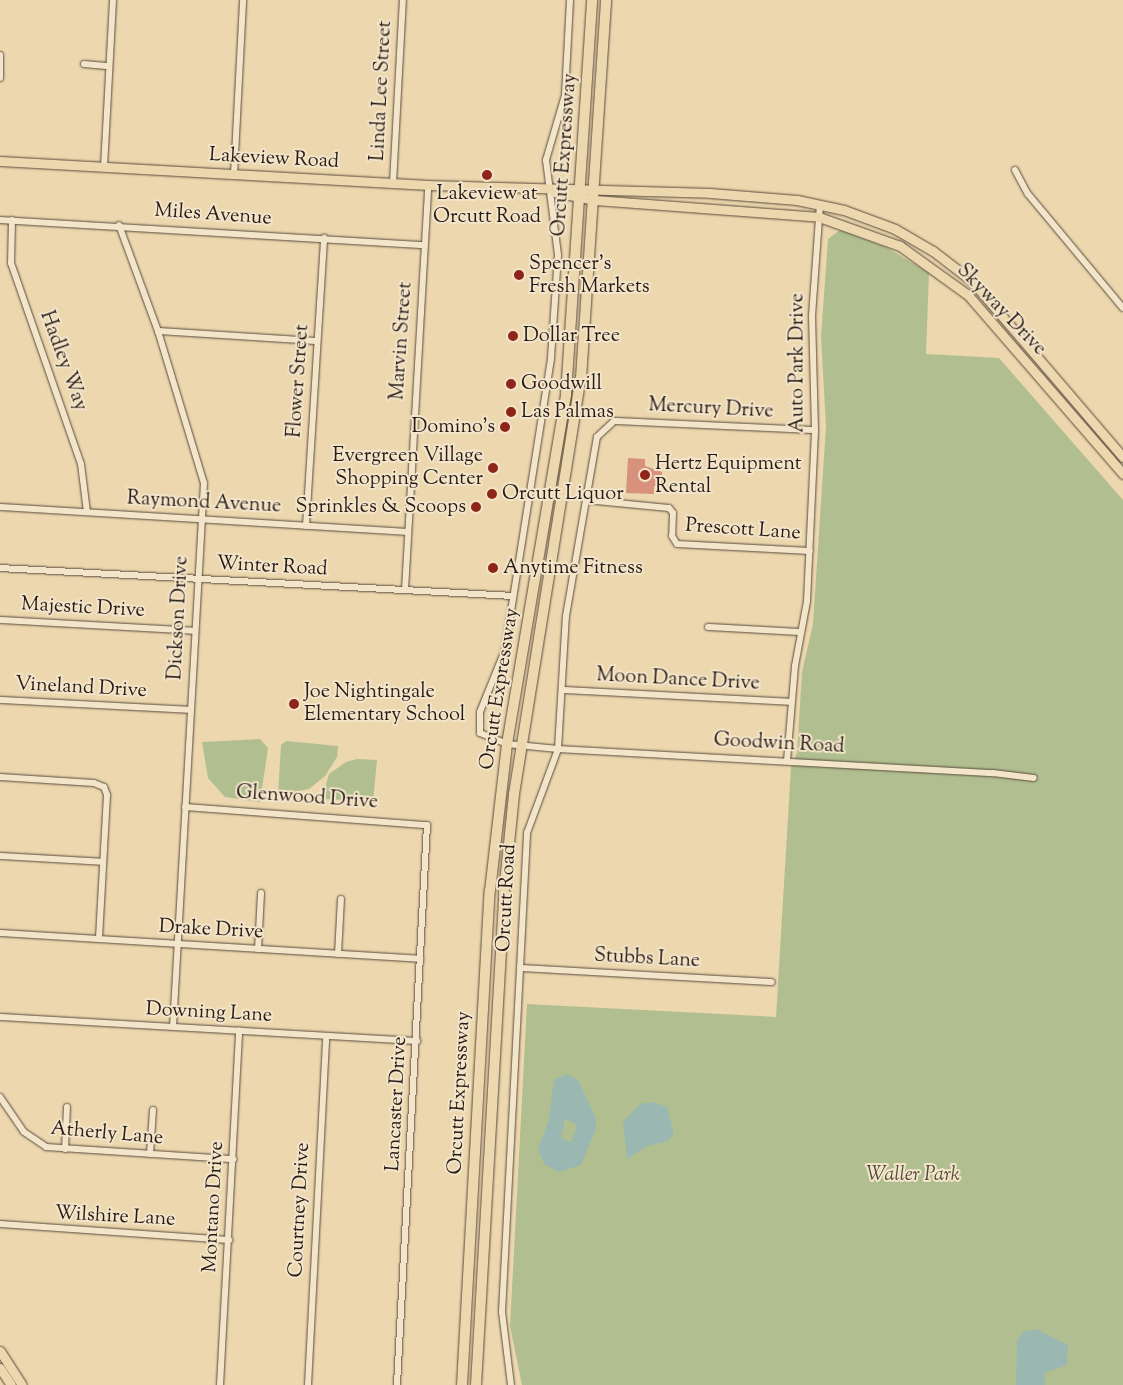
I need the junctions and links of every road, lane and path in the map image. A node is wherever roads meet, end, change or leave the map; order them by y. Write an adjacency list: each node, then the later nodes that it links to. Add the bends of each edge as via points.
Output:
1 (113, 0): 9 (street)
2 (243, 0): 14 (street)
3 (403, 0): 15 (street, Linda Lee Street)
4 (570, 0): 19 (street, via 565,95 546,160)
5 (592, 0): 17 (highway, Orcutt Expressway)
6 (606, 0): 18 (highway, Orcutt Expressway)
7 (0, 55): 10 (street)
8 (84, 64): 9 (street)
9 (109, 66): 12 (street)
10 (0, 78)
11 (0, 161): 12 (main road, Lakeview Road)
12 (104, 167): 14 (main road, Lakeview Road)
13 (1015, 170): 29 (street, via 1028,194)
14 (234, 174): 15 (main road, Lakeview Road)
15 (393, 183): 16 (main road, Lakeview Road)
16 (428, 185): 19 (main road, Lakeview Road); 28 (street, Marvin Street)
17 (582, 187): 18 (main road, Skyway Drive); 19 (main road, Lakeview Road); 20 (highway, Orcutt Expressway)
18 (596, 188): 21 (highway, Orcutt Expressway); 22 (main road, Skyway Drive, via 766,196)
19 (547, 190): 20 (main road, Lakeview Road); 46 (street, via 558,255 554,327)
20 (580, 199): 21 (main road, Skyway Drive); 55 (highway, Orcutt Expressway, via 562,423)
21 (595, 200): 23 (main road, Skyway Drive); 56 (highway, Orcutt Expressway, via 581,378)
22 (820, 204): 23 (street, Auto Park Drive); 34 (main road, Skyway Drive, via 895,229 933,251 972,281)
23 (819, 217): 33 (street, Auto Park Drive, via 812,316); 35 (main road, Skyway Drive, via 900,246 945,275 989,316)
24 (0, 220): 25 (street, Miles Avenue)
25 (12, 220): 26 (street, Miles Avenue); 38 (street, Hadley Way, via 11,263 81,464)
26 (119, 225): 27 (street, Miles Avenue); 30 (street, Dickson Drive)
27 (324, 238): 28 (street, Miles Avenue); 31 (street, Flower Street)
28 (424, 245): 41 (street, Marvin Street)
29 (1123, 308)
30 (158, 330): 31 (street); 39 (street, Dickson Drive, via 202,465)
31 (317, 341): 40 (street, Flower Street)
32 (606, 425): 33 (street, Mercury Drive, via 630,421); 36 (street, Orcutt Road, via 595,445)
33 (815, 430): 42 (street, Auto Park Drive)
34 (1123, 457)
35 (1123, 474)
36 (586, 500): 42 (street, Prescott Lane, via 669,508 673,513 672,536 678,544); 51 (street, Orcutt Road, via 566,616)
37 (0, 507): 38 (street, Raymond Avenue)
38 (87, 512): 39 (street, Raymond Avenue)
39 (201, 519): 40 (street, Raymond Avenue); 44 (street, Dickson Drive)
40 (306, 526): 41 (street, Raymond Avenue)
41 (405, 532): 45 (street, Marvin Street)
42 (810, 551): 50 (street, Auto Park Drive)
43 (0, 568): 44 (street, Winter Road)
44 (198, 579): 45 (street, Winter Road); 49 (street, Dickson Drive)
45 (404, 590): 46 (street, Winter Road)
46 (512, 596): 55 (street, via 505,650 479,722 480,733)
47 (0, 620): 49 (street, Majestic Drive)
48 (708, 627): 50 (street)
49 (195, 631): 54 (street, Dickson Drive)
50 (801, 632): 53 (street, Auto Park Drive)
51 (563, 690): 53 (street, Moon Dance Drive); 57 (street, Orcutt Road)
52 (0, 700): 54 (street, Vineland Drive)
53 (791, 702): 58 (street, Auto Park Drive)
54 (190, 710): 61 (street, Dickson Drive)
55 (507, 744): 56 (street); 95 (highway, Orcutt Expressway, via 485,958)
56 (522, 746): 57 (street, Goodwin Road); 96 (highway, Orcutt Expressway, via 504,893)
57 (558, 749): 58 (street, Goodwin Road); 73 (street, Orcutt Road, via 527,833)
58 (787, 761): 60 (street, Goodwin Road)
59 (0, 778): 64 (street, via 94,783 104,788 107,795)
60 (1034, 778)
61 (185, 807): 62 (street, Glenwood Drive); 69 (street, Dickson Drive)
62 (427, 824): 72 (street, Lancaster Drive)
63 (0, 856): 64 (street)
64 (102, 862): 68 (street)
65 (261, 893): 70 (street)
66 (341, 898): 71 (street)
67 (0, 933): 68 (street, Drake Drive)
68 (99, 939): 69 (street, Drake Drive)
69 (177, 944): 70 (street, Drake Drive); 76 (street, Dickson Drive)
70 (258, 949): 71 (street, Drake Drive)
71 (338, 954): 72 (street, Drake Drive)
72 (420, 959): 79 (street, Lancaster Drive)
73 (520, 968): 74 (street, Stubbs Lane); 97 (street, Orcutt Road, via 502,1312)
74 (772, 982)
75 (0, 1017): 76 (street, Downing Lane)
76 (173, 1027): 77 (street, Downing Lane)
77 (239, 1031): 78 (street, Downing Lane); 85 (street, Montano Drive)
78 (326, 1036): 79 (street, Downing Lane); 93 (street, Courtney Drive)
79 (417, 1041): 94 (street, Lancaster Drive)
80 (0, 1097): 83 (street, Atherly Lane, via 32,1139 46,1147)
81 (67, 1107): 83 (street)
82 (153, 1110): 84 (street)
83 (65, 1149): 84 (street, Atherly Lane)
84 (150, 1154): 85 (street, Atherly Lane)
85 (234, 1160): 87 (street, Montano Drive)
86 (0, 1224): 87 (street, Wilshire Lane)
87 (229, 1240): 92 (street, Montano Drive)
88 (0, 1351): 91 (main road)
89 (0, 1368): 90 (main road)
90 (11, 1385)
91 (22, 1385)
92 (220, 1385)
93 (308, 1385)
94 (397, 1385)
95 (462, 1385)
96 (476, 1385)
97 (511, 1385)

